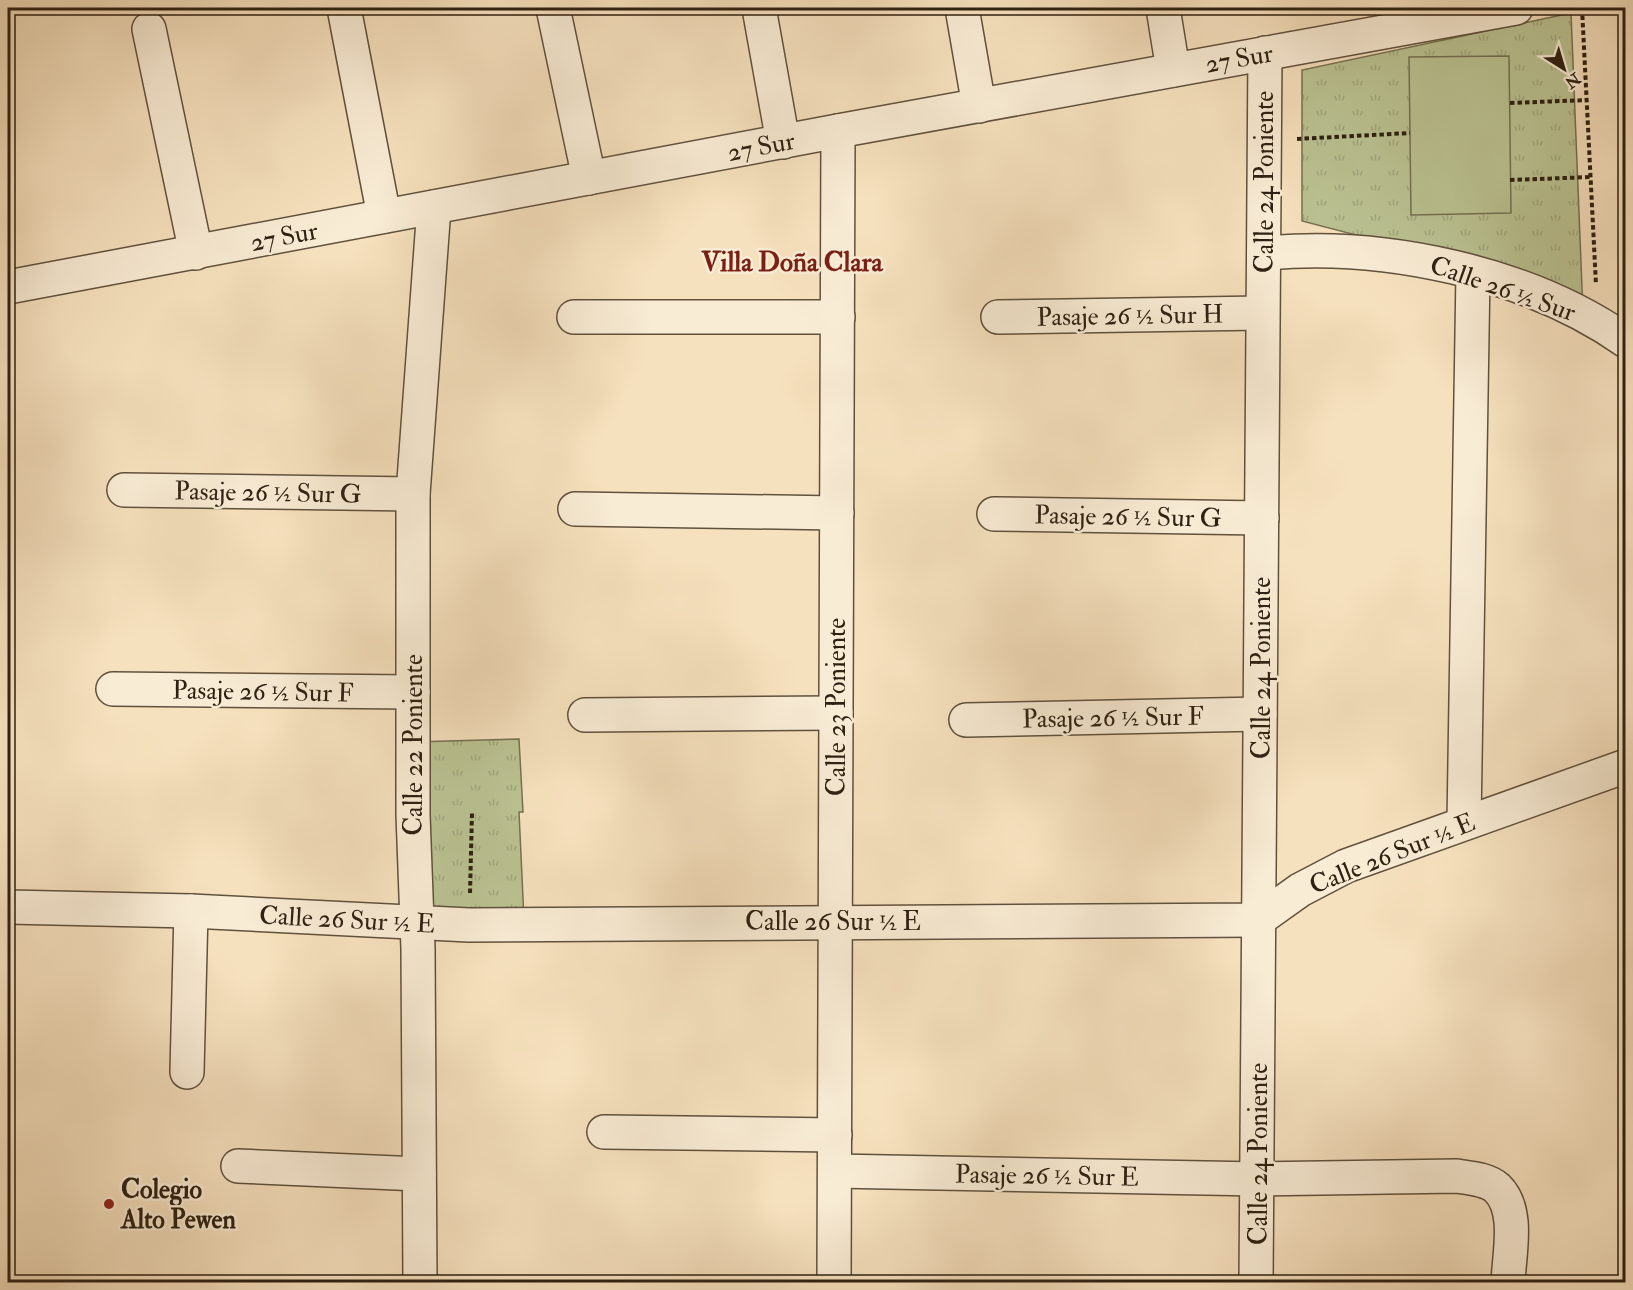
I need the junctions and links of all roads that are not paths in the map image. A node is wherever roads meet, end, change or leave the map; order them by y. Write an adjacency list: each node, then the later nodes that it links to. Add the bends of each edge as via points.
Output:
1 (344, 8): 16 (street)
2 (553, 8): 14 (street)
3 (759, 8): 13 (street)
4 (962, 8): 11 (street)
5 (1163, 8): 10 (street)
6 (1516, 8): 7 (street, 27 Sur)
7 (1365, 21): 9 (street, 27 Sur)
8 (149, 29): 17 (street)
9 (1265, 53): 10 (street, 27 Sur); 18 (street, Calle 24 Poniente)
10 (1173, 70): 11 (street, 27 Sur)
11 (979, 106): 12 (street, 27 Sur)
12 (838, 131): 13 (street, 27 Sur); 23 (street, Calle 23 Poniente)
13 (783, 142): 14 (street, 27 Sur)
14 (589, 178): 15 (street, 27 Sur)
15 (434, 207): 16 (street, 27 Sur); 27 (street, Calle 22 Poniente)
16 (384, 216): 17 (street, 27 Sur)
17 (196, 253): 20 (street, 27 Sur)
18 (1266, 253): 19 (street, Calle 26 ½ Sur, via 1310,249 1376,253 1428,260); 21 (street, Calle 24 Poniente)
19 (1473, 273): 25 (street, Calle 26 ½ Sur, via 1597,321); 39 (street)
20 (8, 287)
21 (1262, 313): 24 (street, Pasaje 26 ½ Sur H); 31 (street, Calle 24 Poniente)
22 (574, 317): 23 (street)
23 (838, 317): 29 (street, Calle 23 Poniente)
24 (998, 317)
25 (1626, 341)
26 (124, 490): 27 (street, Pasaje 26 ½ Sur G)
27 (413, 494): 33 (street, Calle 22 Poniente)
28 (575, 509): 29 (street)
29 (837, 513): 34 (street, Calle 23 Poniente)
30 (994, 514): 31 (street, Pasaje 26 ½ Sur G)
31 (1262, 518): 35 (street, Calle 24 Poniente)
32 (113, 689): 33 (street, Pasaje 26 ½ Sur F)
33 (413, 692): 44 (street, Calle 22 Poniente)
34 (836, 712): 36 (street); 43 (street, Calle 23 Poniente)
35 (1260, 714): 37 (street, Pasaje 26 ½ Sur F); 42 (street, Calle 24 Poniente)
36 (585, 715)
37 (966, 720)
38 (1626, 766): 39 (street, Calle 26 Sur ½ E)
39 (1464, 822): 42 (street, Calle 26 Sur ½ E, via 1346,866 1300,890)
40 (8, 907): 41 (street, Calle 26 Sur ½ E)
41 (191, 911): 44 (street, Calle 26 Sur ½ E); 45 (street)
42 (1258, 920): 43 (street, Calle 26 Sur ½ E); 51 (street, Calle 24 Poniente)
43 (836, 921): 44 (street, Calle 26 Sur ½ E); 47 (street, Calle 23 Poniente)
44 (417, 924): 50 (street, Calle 22 Poniente)
45 (187, 1072)
46 (604, 1132): 47 (street)
47 (835, 1136): 49 (street, Calle 23 Poniente)
48 (238, 1166): 50 (street)
49 (835, 1171): 51 (street, Pasaje 26 ½ Sur E); 53 (street, Calle 23 Poniente)
50 (419, 1174): 52 (street, Calle 22 Poniente)
51 (1258, 1179): 54 (street, Calle 24 Poniente); 55 (street, Pasaje 26 ½ Sur E, via 1457,1176 1488,1183 1506,1200 1511,1218)
52 (420, 1282)
53 (834, 1282)
54 (1256, 1282)
55 (1508, 1282)

